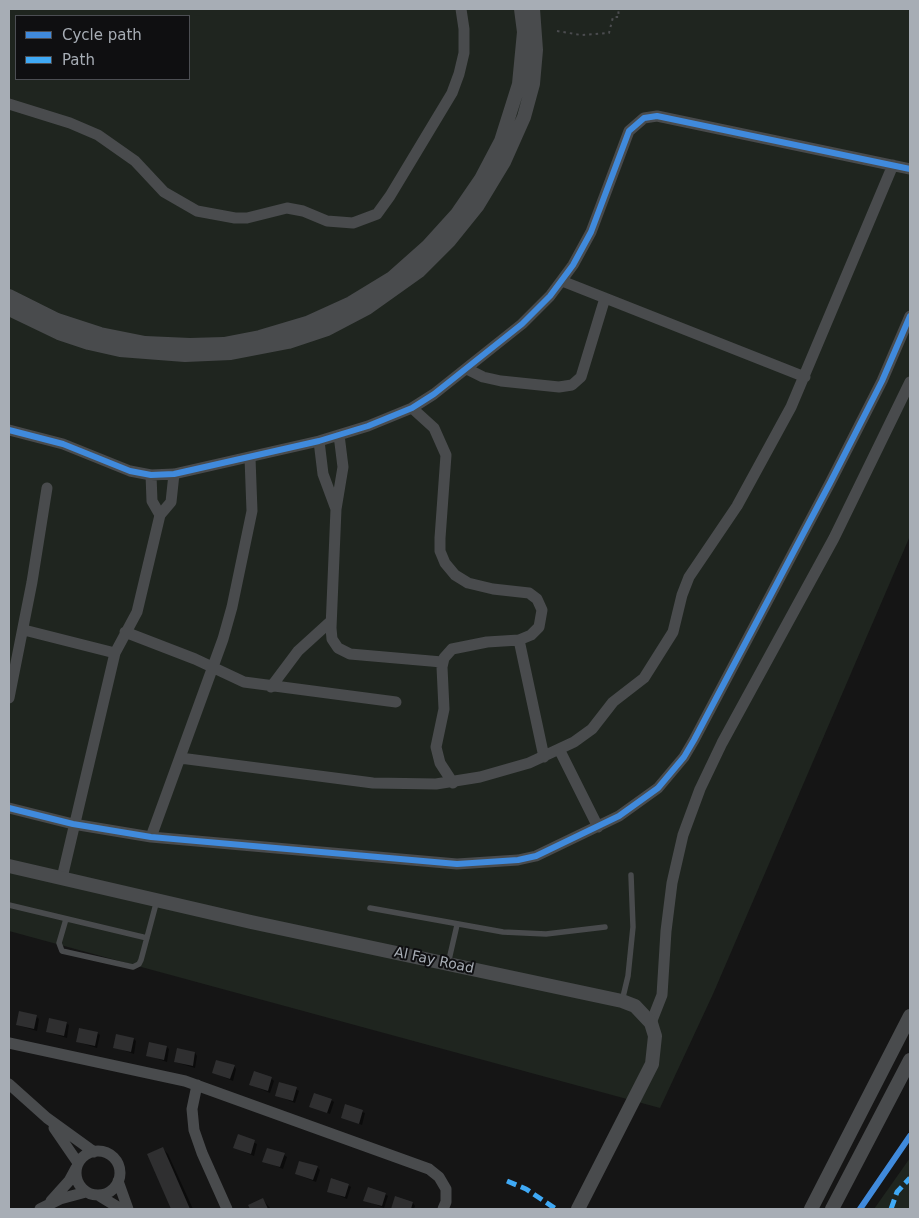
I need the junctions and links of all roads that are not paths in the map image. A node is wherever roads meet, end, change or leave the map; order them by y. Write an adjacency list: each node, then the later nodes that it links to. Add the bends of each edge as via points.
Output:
1 (461, 9): 4 (street, via 464,53 452,93 377,214 353,223 327,222 287,208 247,218 197,211 164,192 135,161 98,135)
2 (521, 9): 8 (street, via 524,32 519,84 509,122 488,167 470,197 428,246 392,278 352,303 307,323 260,337 224,344 190,345 146,343 100,334 57,320)
3 (533, 9): 10 (street, via 536,50 533,84 524,117 504,162 478,205 449,241 408,280 367,308 327,329 288,342 231,353 185,355 128,351 89,343 59,333)
4 (9, 104)
5 (893, 165): 6 (street); 7 (street, via 656,116 644,118 629,131 591,232); 13 (street)
6 (910, 169)
7 (562, 281): 9 (street); 12 (street, via 522,324)
8 (9, 296)
9 (605, 298): 12 (street, via 581,376 572,385 559,387 501,381 483,377); 13 (street)
10 (9, 309)
11 (910, 316): 43 (street, via 882,381 830,483 687,752 672,773 642,801)
12 (466, 368): 15 (street)
13 (805, 377): 37 (street, via 756,474 689,577 673,632 650,671 613,702 592,729)
14 (910, 382): 58 (street, via 834,538 700,789 672,883 662,995)
15 (412, 408): 17 (street); 28 (street, via 434,428 446,455 440,544 445,563 468,583 525,592 537,599 542,616 539,627)
16 (9, 430): 21 (street, via 63,444 130,471)
17 (339, 435): 18 (street); 23 (street, via 342,481)
18 (319, 441): 19 (street); 23 (street, via 323,474)
19 (250, 458): 20 (street); 33 (street, via 253,496 247,540 232,606)
20 (174, 474): 21 (street); 24 (street, via 171,502)
21 (150, 475): 24 (street, via 152,501)
22 (47, 488): 26 (street)
23 (336, 508): 25 (street)
24 (160, 515): 27 (street, via 137,612)
25 (331, 622): 32 (street, via 332,639 346,653); 34 (street, via 298,651)
26 (24, 630): 30 (street); 31 (street)
27 (125, 632): 31 (street); 33 (street)
28 (520, 640): 32 (street, via 452,649); 38 (street)
29 (9, 641): 30 (street)
30 (21, 643): 35 (street)
31 (115, 653): 42 (street)
32 (442, 662): 40 (street, via 445,697 436,747 440,763)
33 (213, 667): 34 (street, via 244,682); 39 (street)
34 (271, 687): 36 (street)
35 (9, 698)
36 (396, 702)
37 (559, 749): 38 (street); 43 (street)
38 (544, 757): 40 (street)
39 (180, 758): 40 (street, via 373,783); 44 (street)
40 (453, 783)
41 (9, 808): 42 (street)
42 (73, 824): 44 (street); 47 (street)
43 (598, 827): 44 (street, via 536,856 488,864 426,862)
44 (151, 837)
45 (9, 866): 47 (street, Al Fay Road)
46 (631, 875): 56 (lane, via 632,943)
47 (62, 878): 48 (street, Al Fay Road)
48 (157, 900): 54 (lane); 55 (street, Al Fay Road)
49 (9, 905): 51 (lane)
50 (370, 908): 52 (lane)
51 (66, 919): 54 (lane); 54 (lane, via 59,943 64,952 133,967 140,962)
52 (457, 925): 53 (lane, via 526,934); 55 (lane)
53 (605, 927)
54 (147, 938)
55 (448, 964): 56 (street, Al Fay Road)
56 (622, 1001): 58 (street, Al Fay Road, via 635,1006)
57 (910, 1016): 74 (street)
58 (651, 1022): 73 (street, via 655,1036 652,1064)
59 (9, 1042): 62 (street)
60 (910, 1060): 75 (street)
61 (9, 1084): 63 (street)
62 (197, 1085): 71 (street, via 192,1109 194,1130); 72 (street, via 434,1172 446,1188)
63 (47, 1118): 64 (street); 65 (street)
64 (94, 1152): 65 (street, via 82,1158); 66 (street, via 112,1157 119,1168)
65 (77, 1165): 67 (street, via 76,1178); 68 (street, via 69,1181)
66 (118, 1181): 67 (street, via 110,1191); 70 (street)
67 (92, 1194): 68 (street); 69 (street)
68 (44, 1207)
69 (121, 1209)
70 (128, 1209)
71 (227, 1209)
72 (443, 1209)
73 (578, 1209)
74 (811, 1209)
75 (832, 1209)

